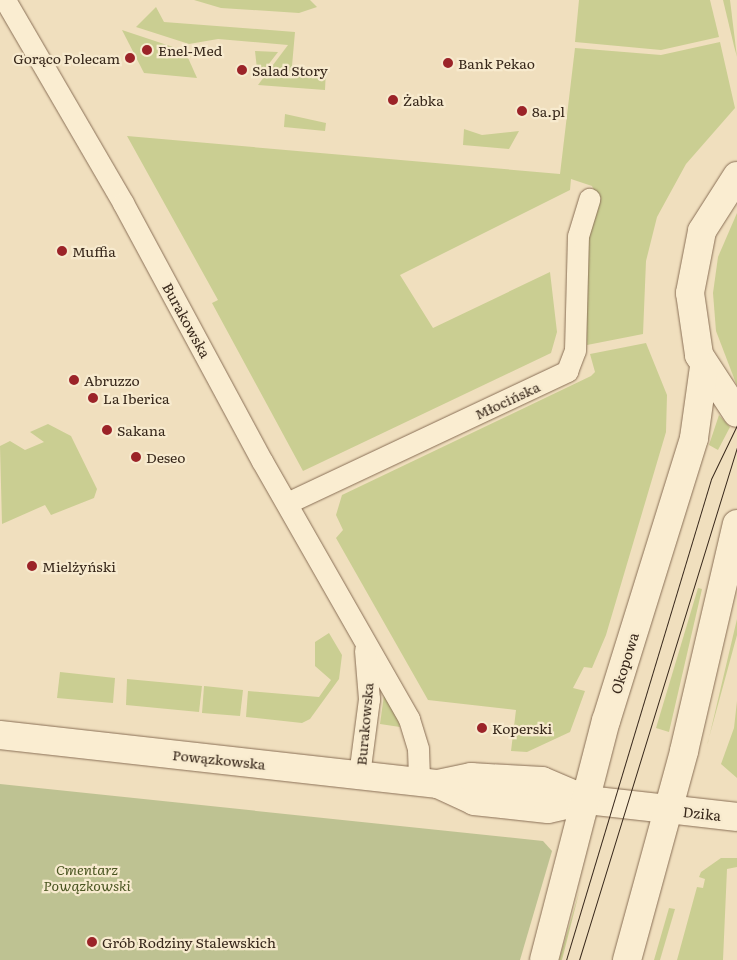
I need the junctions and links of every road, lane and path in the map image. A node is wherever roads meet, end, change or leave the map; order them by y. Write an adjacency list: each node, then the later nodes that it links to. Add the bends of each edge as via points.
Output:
1 (5, 0): 6 (street, Burakowska, via 123,203)
2 (737, 176): 4 (main road, via 708,219 692,268 691,318)
3 (589, 199): 6 (street, Młocińska, via 577,242 576,350 567,371)
4 (704, 367): 5 (main road); 12 (main road, Okopowa, via 694,438 606,721)
5 (737, 413)
6 (288, 503): 8 (street, Burakowska)
7 (737, 524): 13 (main road)
8 (364, 642): 10 (street, Burakowska, via 369,699); 11 (street, Burakowska, via 409,718)
9 (0, 735): 10 (main road, Powązkowska)
10 (359, 775): 11 (main road, Powązkowska)
11 (428, 783): 12 (main road, Powązkowska, via 474,801 519,806 548,808)
12 (587, 800): 13 (main road, Powązkowska); 15 (main road, Okopowa)
13 (668, 809): 14 (main road, Dzika); 16 (main road)
14 (737, 817)
15 (544, 960)
16 (627, 960)

